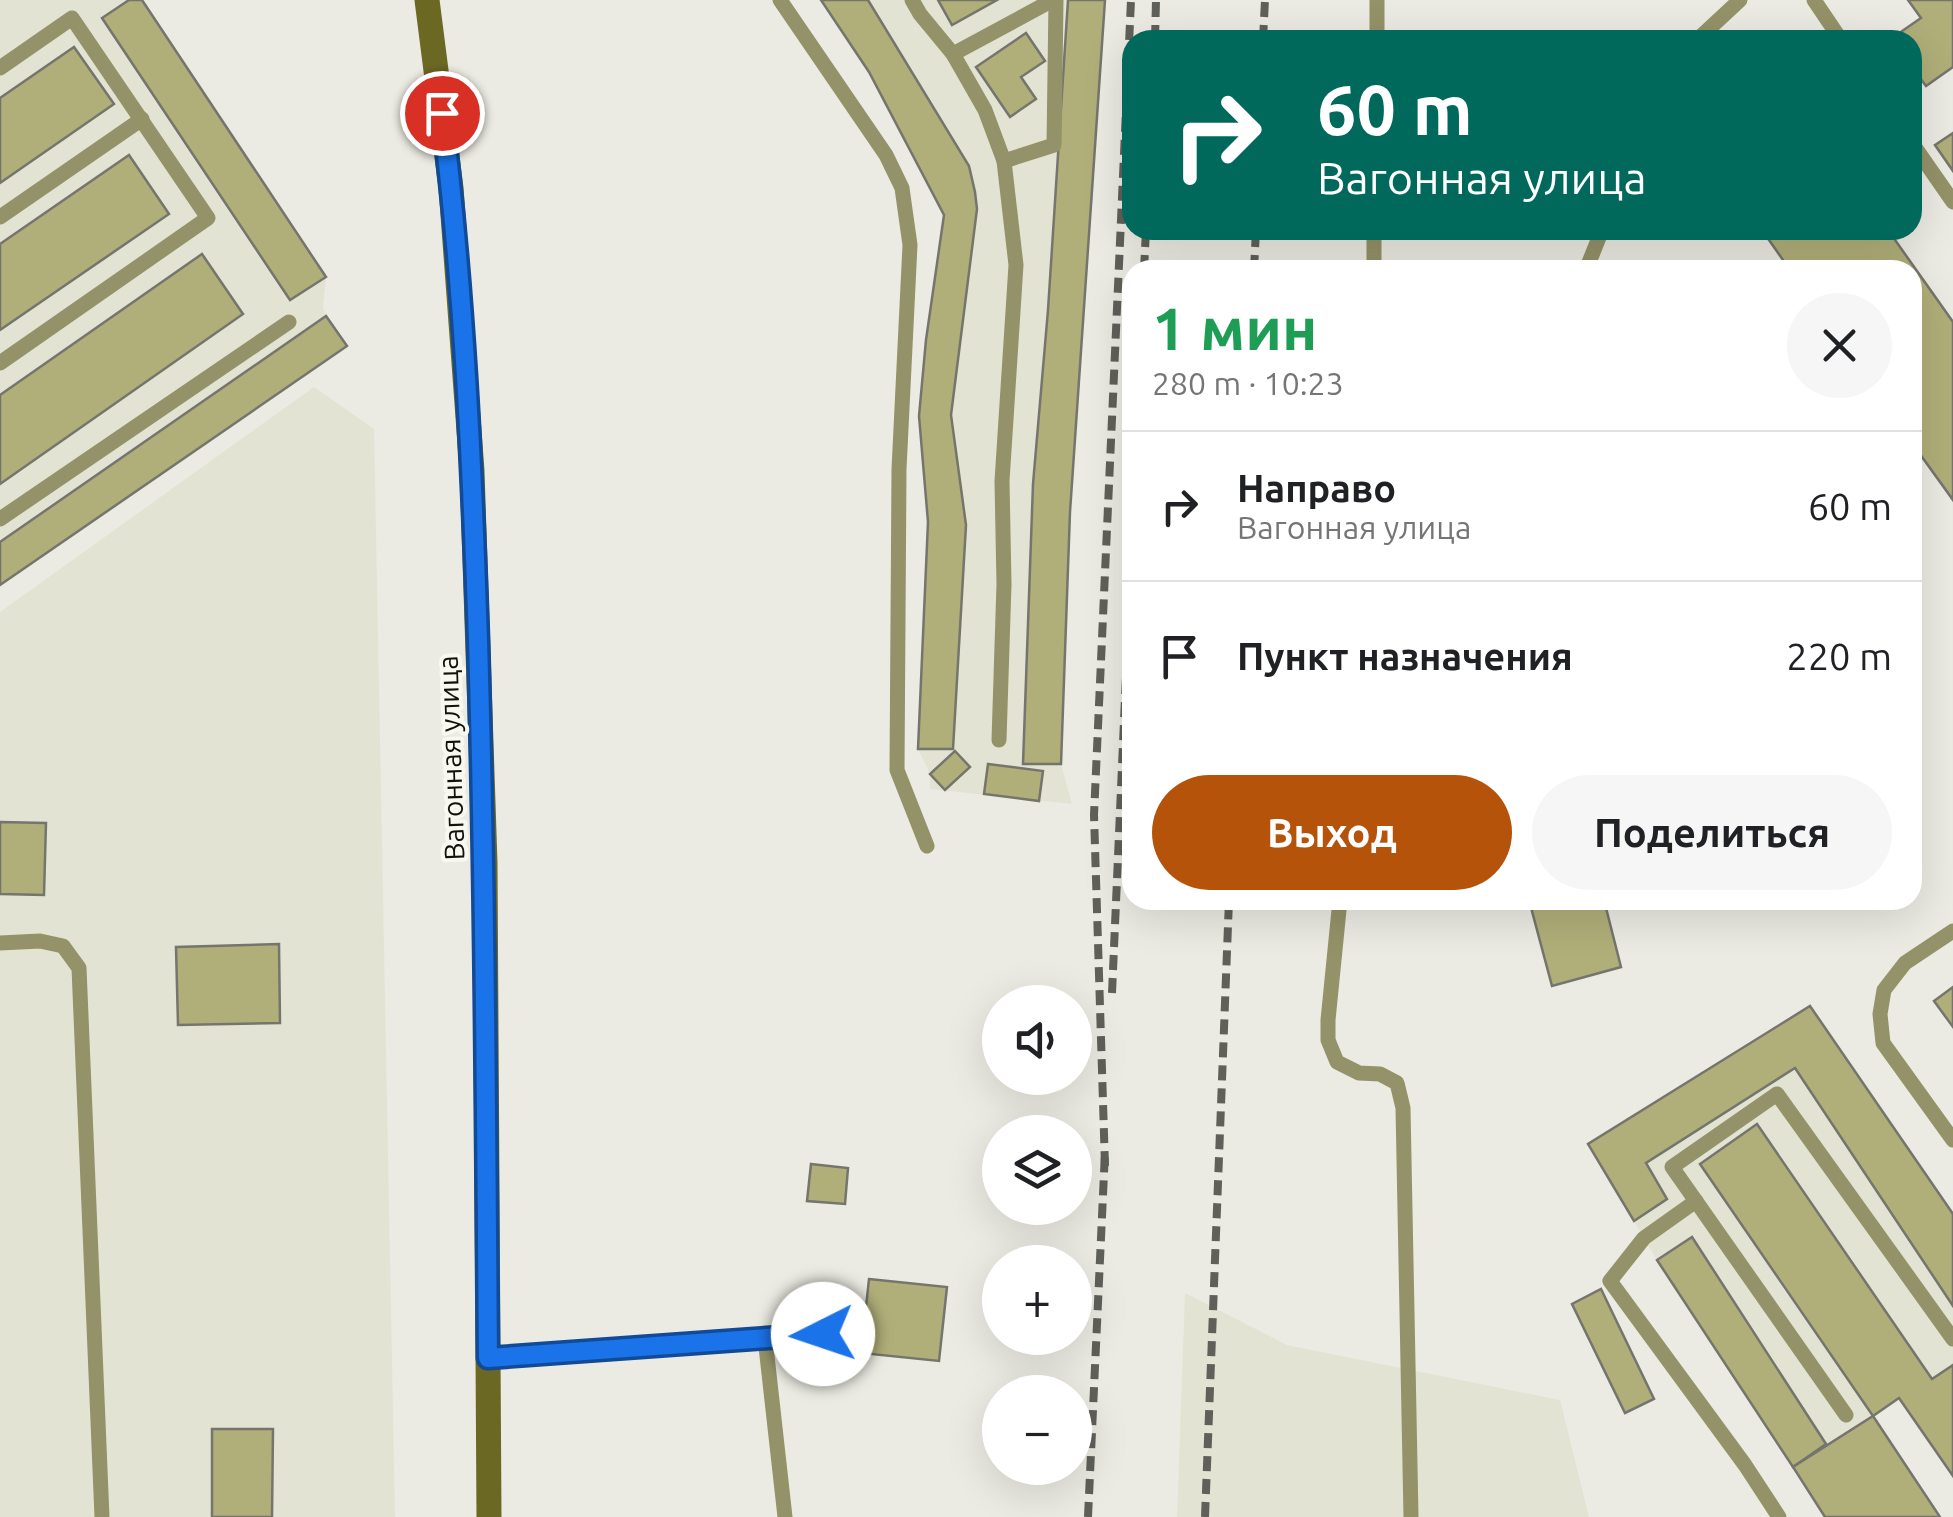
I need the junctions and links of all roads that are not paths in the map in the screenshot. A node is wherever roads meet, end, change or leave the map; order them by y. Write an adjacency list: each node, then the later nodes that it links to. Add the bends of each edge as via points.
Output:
1 (428, 0): 31 (street, Вагонная улица, via 451,188 472,470 485,863)
2 (780, 0): 22 (lane, via 902,188 910,245 899,469 897,770)
3 (912, 0): 11 (lane)
4 (1054, 0): 11 (lane); 15 (lane, via 1054,145)
5 (1377, 0): 8 (lane)
6 (1740, 0): 9 (lane)
7 (1814, 0): 10 (lane)
8 (1376, 30)
9 (1707, 30)
10 (1834, 30)
11 (953, 54): 15 (lane)
12 (0, 68): 13 (lane, via 72,18)
13 (142, 119): 17 (lane); 19 (lane, via 208,218)
14 (1922, 158): 16 (lane)
15 (1004, 161): 21 (lane, via 1016,265 1002,481)
16 (1953, 202)
17 (0, 217)
18 (289, 322): 20 (lane)
19 (0, 363)
20 (0, 519)
21 (999, 740)
22 (927, 846)
23 (1339, 910): 36 (lane, via 1328,1040 1337,1062 1397,1083 1403,1108)
24 (1953, 930): 26 (lane, via 1905,963 1884,990 1880,1014 1883,1043)
25 (0, 943): 33 (lane, via 63,946 79,968)
26 (1953, 1140)
27 (1696, 1201): 30 (lane, via 1672,1167 1777,1094); 32 (lane); 37 (lane, via 1644,1238 1610,1281)
28 (823, 1334): 29 (lane)
29 (766, 1338): 31 (lane); 35 (lane)
30 (1953, 1339)
31 (488, 1358): 34 (street, Вагонная улица)
32 (1846, 1415)
33 (102, 1517)
34 (488, 1517)
35 (785, 1517)
36 (1410, 1517)
37 (1779, 1517)

